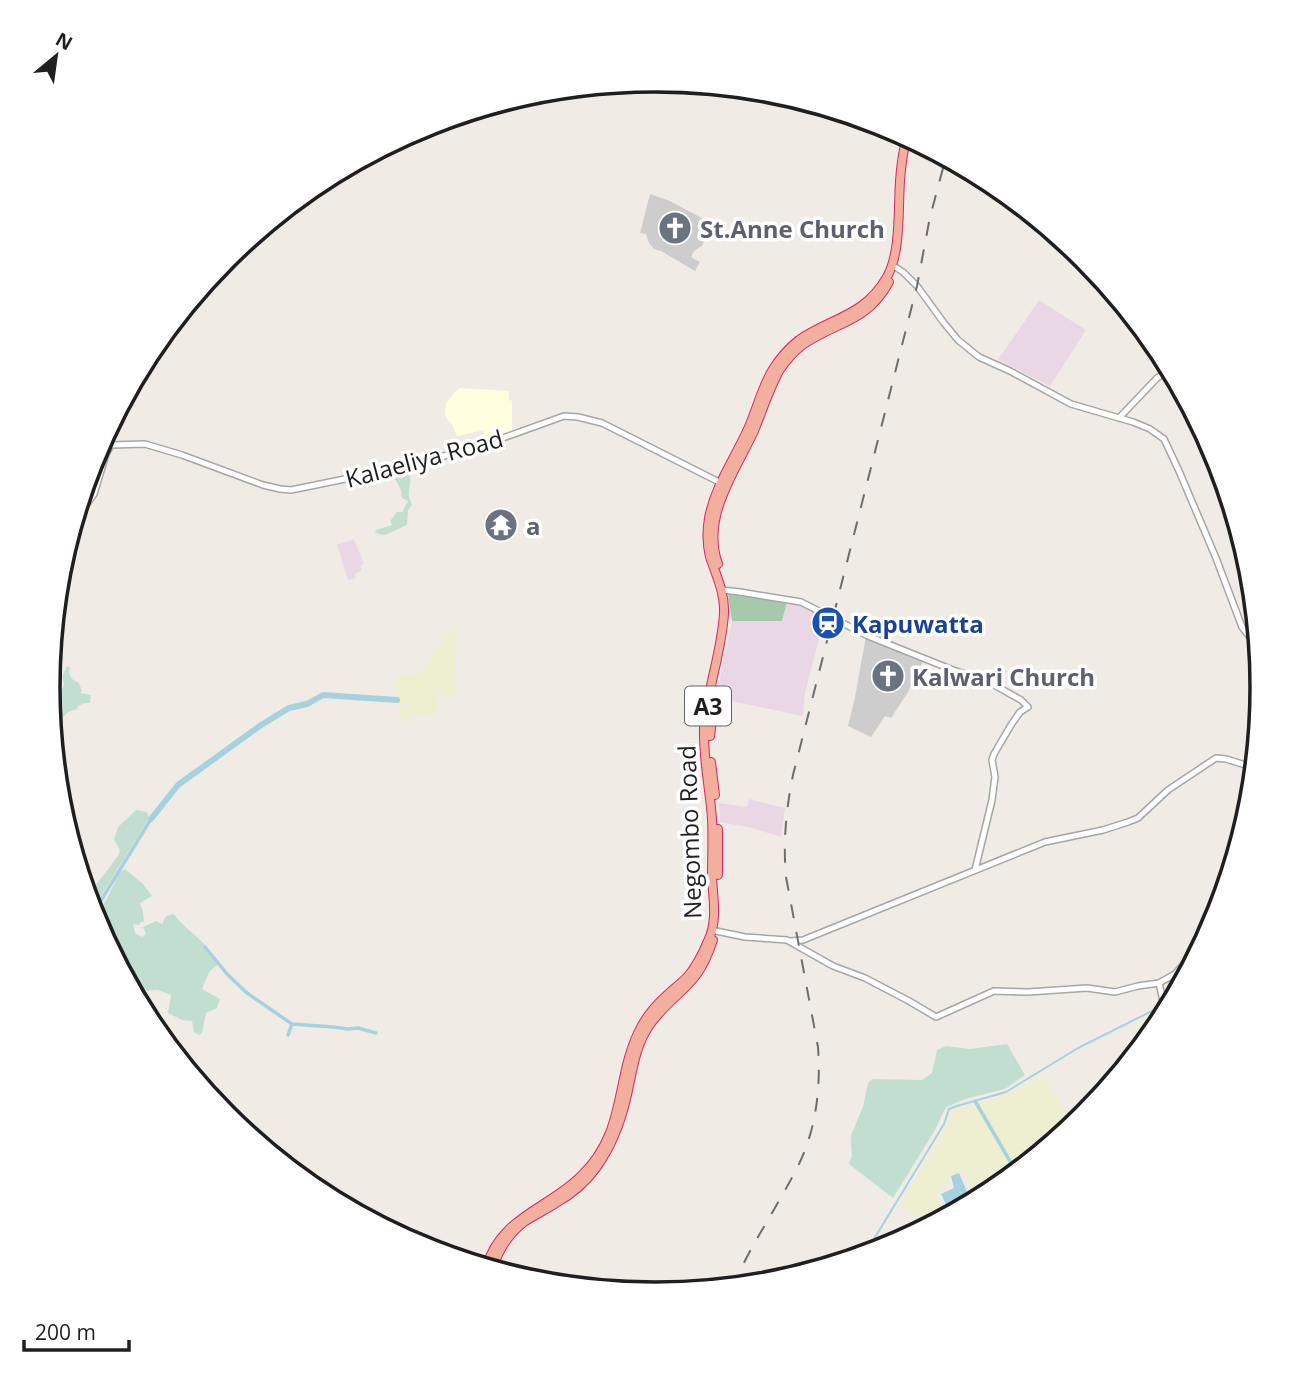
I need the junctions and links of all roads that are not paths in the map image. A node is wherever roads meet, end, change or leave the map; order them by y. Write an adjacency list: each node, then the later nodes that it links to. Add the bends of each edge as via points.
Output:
1 (908, 148): 2 (highway, Negombo Road / A3, via 901,245)
2 (895, 265): 4 (street, via 969,350 1071,404); 7 (highway, Negombo Road / A3, via 884,292 866,311 802,346 784,364)
3 (1162, 375): 4 (street)
4 (1119, 418): 10 (street, via 1164,439)
5 (112, 445): 7 (street, Kalaeliya Road, via 145,444 263,485 291,490 475,448 564,416 602,423)
6 (102, 469): 8 (street, Kalaeliya Road)
7 (724, 485): 9 (highway, Negombo Road / A3, via 714,534)
8 (90, 500)
9 (724, 591): 12 (street, via 801,602 868,636 989,682 1028,707 1020,712 994,754 995,777); 13 (highway, Negombo Road / A3, via 726,637 709,749 718,839); 18 (highway, Negombo Road / A3, via 704,734 713,832 710,939 689,974 640,1028 615,1118 600,1152 574,1184)
10 (1247, 633)
11 (1245, 765): 12 (street, via 1216,758 1168,790 1138,818 1045,842)
12 (975, 870): 14 (street, via 803,940)
13 (716, 931): 14 (street); 18 (highway, Negombo Road / A3, via 698,973 660,1010 642,1038 621,1121 606,1153 589,1178)
14 (787, 940): 16 (street, via 936,1017 993,991 1087,988 1115,992)
15 (1179, 969): 16 (street)
16 (1159, 984): 17 (street)
17 (1163, 998)
18 (548, 1205): 19 (highway, Negombo Road / A3, via 508,1229); 20 (highway, Negombo Road / A3, via 513,1233)
19 (489, 1259)
20 (496, 1261)

